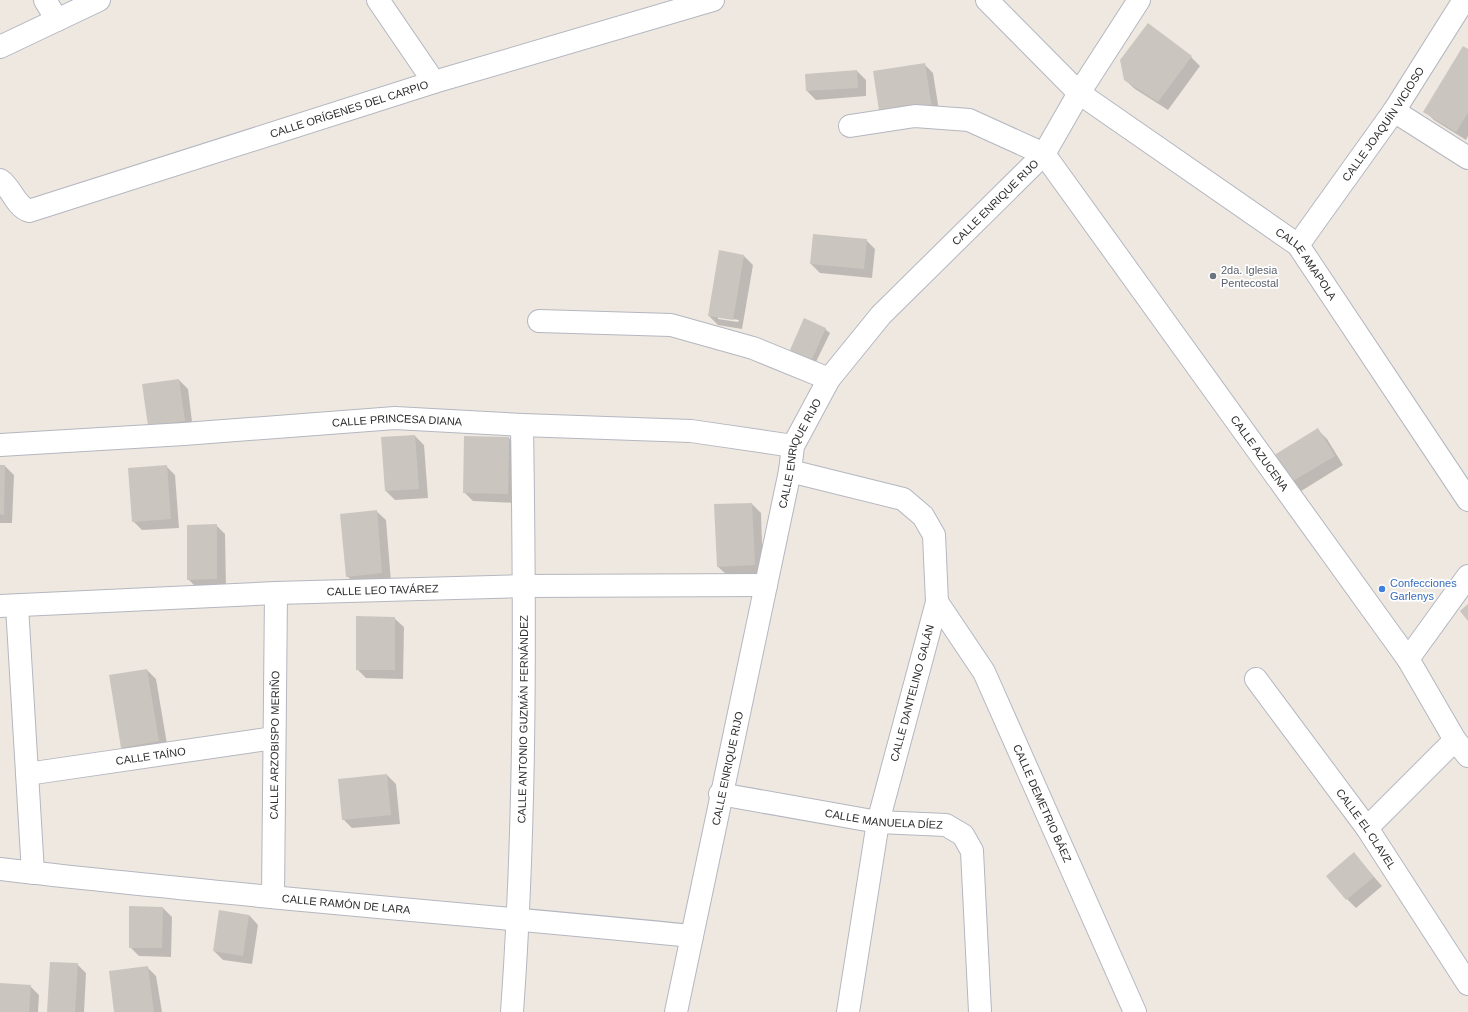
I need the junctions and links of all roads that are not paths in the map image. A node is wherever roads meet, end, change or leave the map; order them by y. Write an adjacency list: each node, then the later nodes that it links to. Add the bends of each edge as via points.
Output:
1 (45, 0): 8 (street)
2 (100, 0): 8 (street)
3 (378, 0): 10 (street)
4 (713, 0): 10 (street, CALLE ORÍGENES DEL CARPIO)
5 (987, 0): 11 (street, CALLE AMAPOLA)
6 (1139, 0): 11 (street, CALLE ENRIQUE RIJO)
7 (1464, 0): 12 (street, CALLE JOAQUÍN VICIOSO)
8 (57, 20): 9 (street)
9 (0, 47)
10 (434, 82): 16 (street, CALLE ORÍGENES DEL CARPIO, via 29,211 22,208)
11 (1080, 93): 14 (street, CALLE ENRIQUE RIJO); 17 (street, CALLE AMAPOLA)
12 (1394, 110): 15 (street); 17 (street, CALLE JOAQUÍN VICIOSO)
13 (850, 126): 14 (street, via 915,116 969,120)
14 (1044, 154): 19 (street, CALLE ENRIQUE RIJO, via 881,315); 31 (street, CALLE AZUCENA)
15 (1468, 158)
16 (0, 180)
17 (1298, 245): 24 (street, CALLE AMAPOLA)
18 (539, 321): 19 (street, via 671,325 753,348)
19 (829, 379): 22 (street, CALLE ENRIQUE RIJO)
20 (522, 425): 21 (street, CALLE PRINCESA DIANA, via 395,418); 22 (street, CALLE PRINCESA DIANA, via 691,431); 27 (street, CALLE ANTONIO GUZMÁN FERNÁNDEZ)
21 (0, 445)
22 (793, 446): 23 (street, CALLE ENRIQUE RIJO)
23 (790, 470): 26 (street, CALLE ENRIQUE RIJO); 29 (street, CALLE DANTELINO GALÁN, via 903,499 923,516 934,535)
24 (1468, 500)
25 (1468, 576): 31 (street)
26 (766, 585): 27 (street, CALLE LEO TAVÁREZ); 36 (street, CALLE ENRIQUE RIJO)
27 (524, 586): 28 (street, CALLE LEO TAVÁREZ); 42 (street, CALLE ANTONIO GUZMÁN FERNÁNDEZ)
28 (276, 593): 30 (street, CALLE LEO TAVÁREZ); 33 (street, CALLE ARZOBISPO MERIÑO)
29 (937, 602): 37 (street, CALLE DANTELINO GALÁN); 49 (street, CALLE DEMETRIO BÁEZ, via 984,672)
30 (8, 606): 35 (street)
31 (1408, 659): 34 (street, CALLE AZUCENA)
32 (1256, 679): 38 (street, CALLE EL CLAVEL)
33 (274, 738): 35 (street, CALLE TAÍNO); 41 (street, CALLE ARZOBISPO MERIÑO)
34 (1462, 748): 38 (street)
35 (27, 774): 40 (street)
36 (720, 794): 37 (street, CALLE MANUELA DÍEZ); 43 (street, CALLE ENRIQUE RIJO)
37 (878, 822): 47 (street, CALLE DANTELINO GALÁN); 48 (street, CALLE MANUELA DÍEZ, via 946,825 963,835 972,851)
38 (1367, 828): 44 (street, CALLE EL CLAVEL)
39 (0, 869): 40 (street, CALLE RAMÓN DE LARA)
40 (33, 873): 41 (street, CALLE RAMÓN DE LARA)
41 (273, 897): 42 (street, CALLE RAMÓN DE LARA)
42 (519, 919): 43 (street, CALLE RAMÓN DE LARA); 45 (street, CALLE ANTONIO GUZMÁN FERNÁNDEZ)
43 (692, 936): 46 (street, CALLE ENRIQUE RIJO)
44 (1468, 984)
45 (512, 1012)
46 (676, 1012)
47 (848, 1012)
48 (980, 1012)
49 (1135, 1012)

